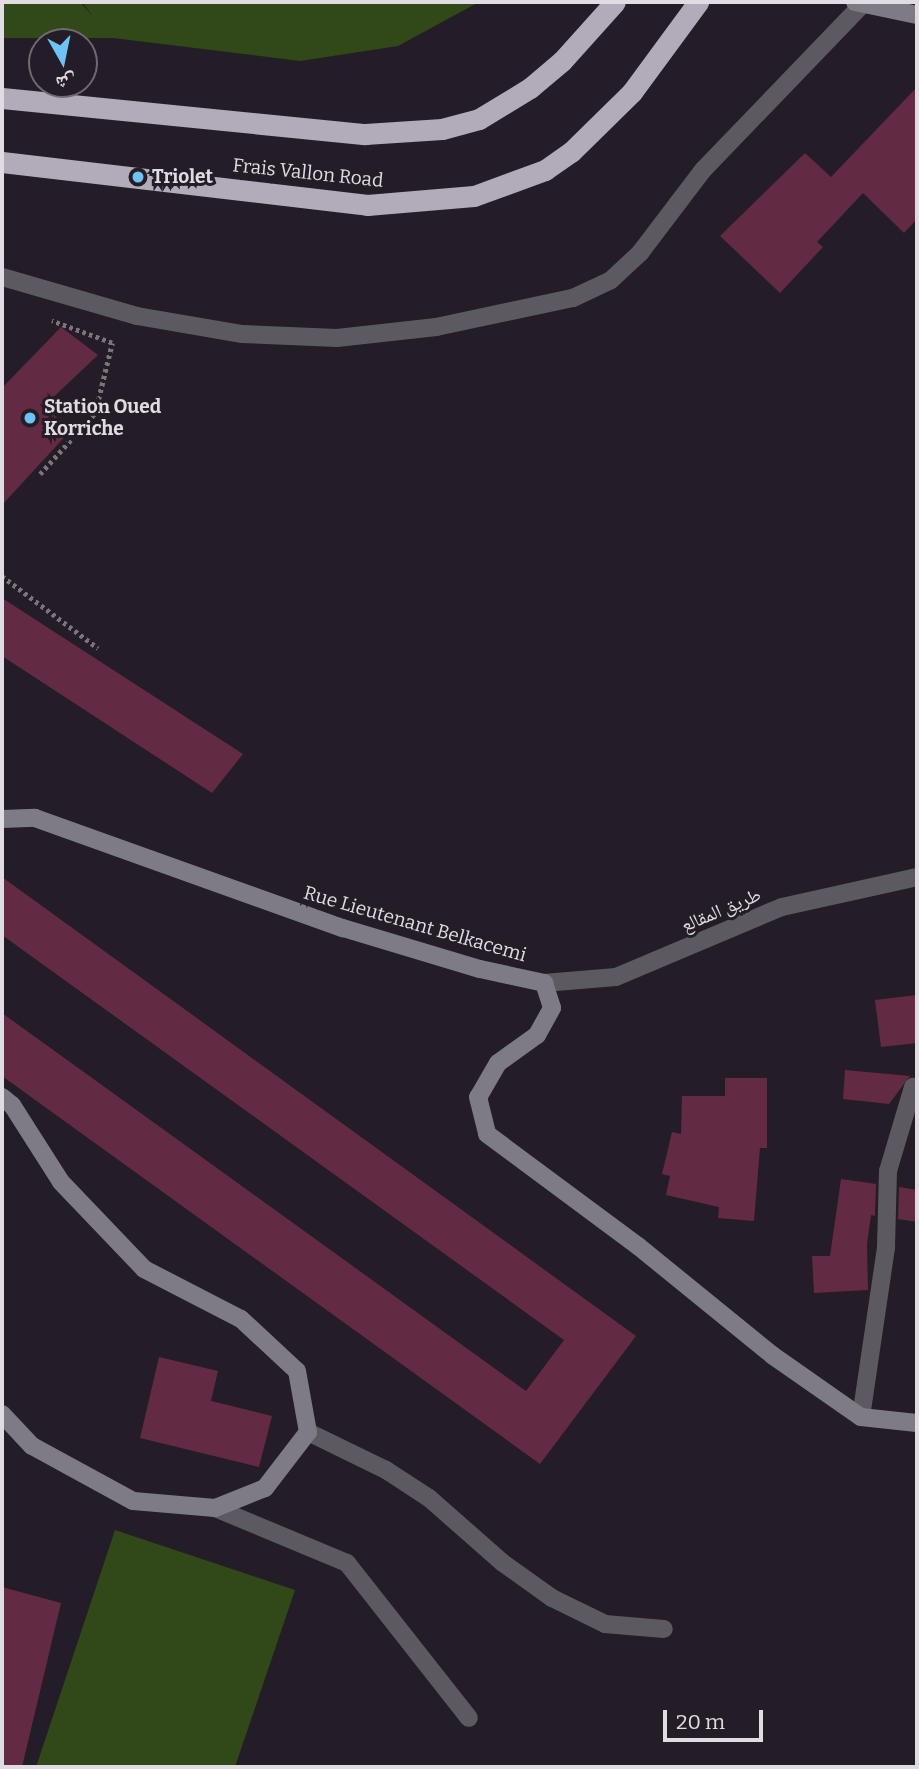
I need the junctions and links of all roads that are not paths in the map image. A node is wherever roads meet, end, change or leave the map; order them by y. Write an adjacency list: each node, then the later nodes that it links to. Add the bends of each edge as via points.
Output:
1 (615, 2): 5 (highway, via 562,61 530,88 479,119 442,129 365,134)
2 (698, 2): 6 (highway, Frais Vallon Road, via 632,92 571,152 545,170 474,196 367,205)
3 (859, 4): 4 (street); 7 (street, via 703,170 640,253 611,280 573,298 436,327 337,338 242,334 137,316)
4 (917, 15)
5 (2, 98)
6 (2, 162)
7 (2, 277)
8 (2, 819): 10 (street, Rue Lieutenant Belkacemi, via 35,818 343,928)
9 (917, 877): 10 (street, طريق المقالع, via 782,907 616,977)
10 (544, 983): 14 (street, Rue Lieutenant Belkacemi, via 552,1008 537,1035 498,1063 478,1097 487,1133 638,1246 772,1355)
11 (913, 1087): 14 (street, via 888,1171 886,1247)
12 (2, 1097): 16 (street, via 12,1105 61,1182 144,1269 241,1319 297,1371)
13 (2, 1414): 17 (street, via 33,1446 134,1500)
14 (861, 1417): 15 (street, Rue Lieutenant Belkacemi)
15 (917, 1423)
16 (308, 1432): 17 (street, via 265,1488); 18 (street, via 429,1497 503,1563 552,1598 604,1624)
17 (215, 1508): 19 (street, via 347,1563)
18 (664, 1629)
19 (469, 1718)

